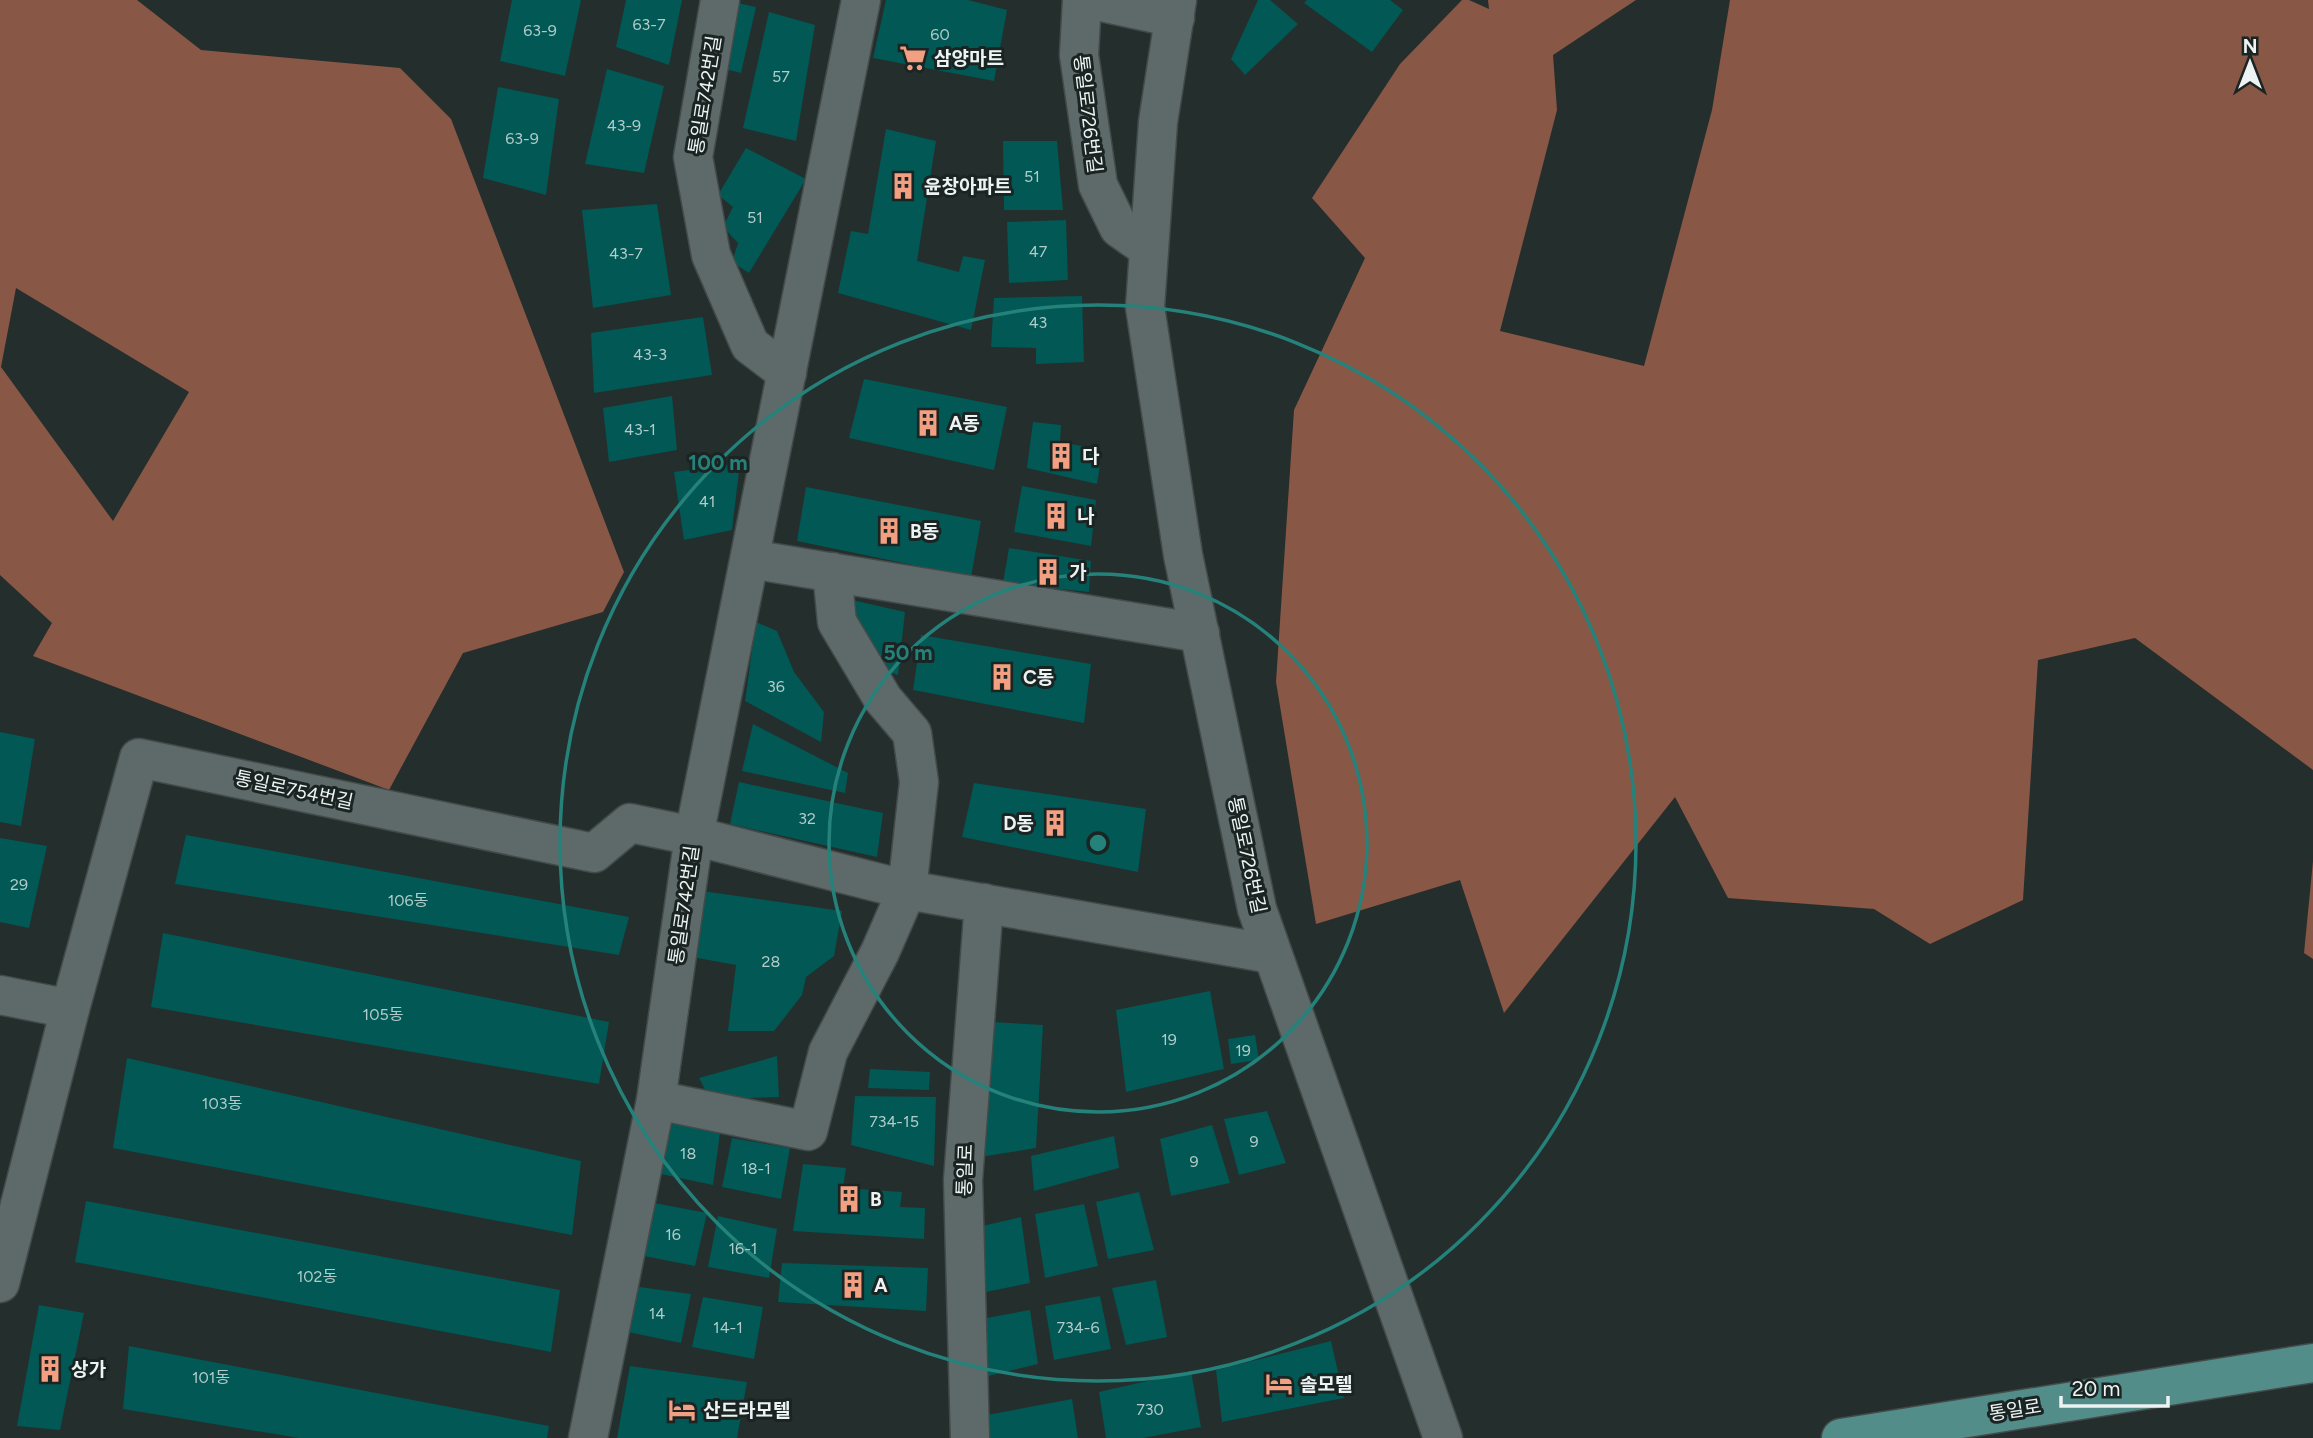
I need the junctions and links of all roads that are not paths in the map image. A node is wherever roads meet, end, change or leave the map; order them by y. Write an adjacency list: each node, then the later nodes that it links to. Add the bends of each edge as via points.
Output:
1 (720, 0): 7 (street, 통일로742번길, via 693,157 711,255 750,345)
2 (861, 0): 7 (street, 통일로742번길)
3 (1082, 0): 6 (street, 통일로726번길, via 1079,55 1098,185 1119,228)
4 (1092, 0): 5 (street)
5 (1176, 9): 6 (street, 통일로726번길, via 1158,122)
6 (1149, 249): 10 (street, 통일로726번길, via 1145,307 1183,555)
7 (788, 373): 8 (street, 통일로742번길)
8 (750, 559): 9 (street); 11 (street, 통일로742번길)
9 (832, 572): 10 (street); 12 (street, via 837,622 883,699 912,733 919,782)
10 (1200, 633): 14 (street, 통일로726번길, via 1257,909)
11 (694, 836): 12 (street); 16 (street, 통일로754번길, via 631,823 594,853 139,758); 17 (street, 통일로742번길)
12 (906, 890): 13 (street); 17 (street, via 828,1052 808,1131)
13 (984, 903): 14 (street); 21 (street, 통일로, via 963,1180)
14 (1272, 954): 22 (street, 통일로726번길)
15 (0, 995): 16 (street)
16 (70, 1009): 18 (street, 통일로754번길)
17 (656, 1100): 20 (street, 통일로742번길)
18 (0, 1283)
19 (2313, 1363): 23 (main road, 통일로)
20 (588, 1438)
21 (970, 1438)
22 (1443, 1438)
23 (1841, 1438)

